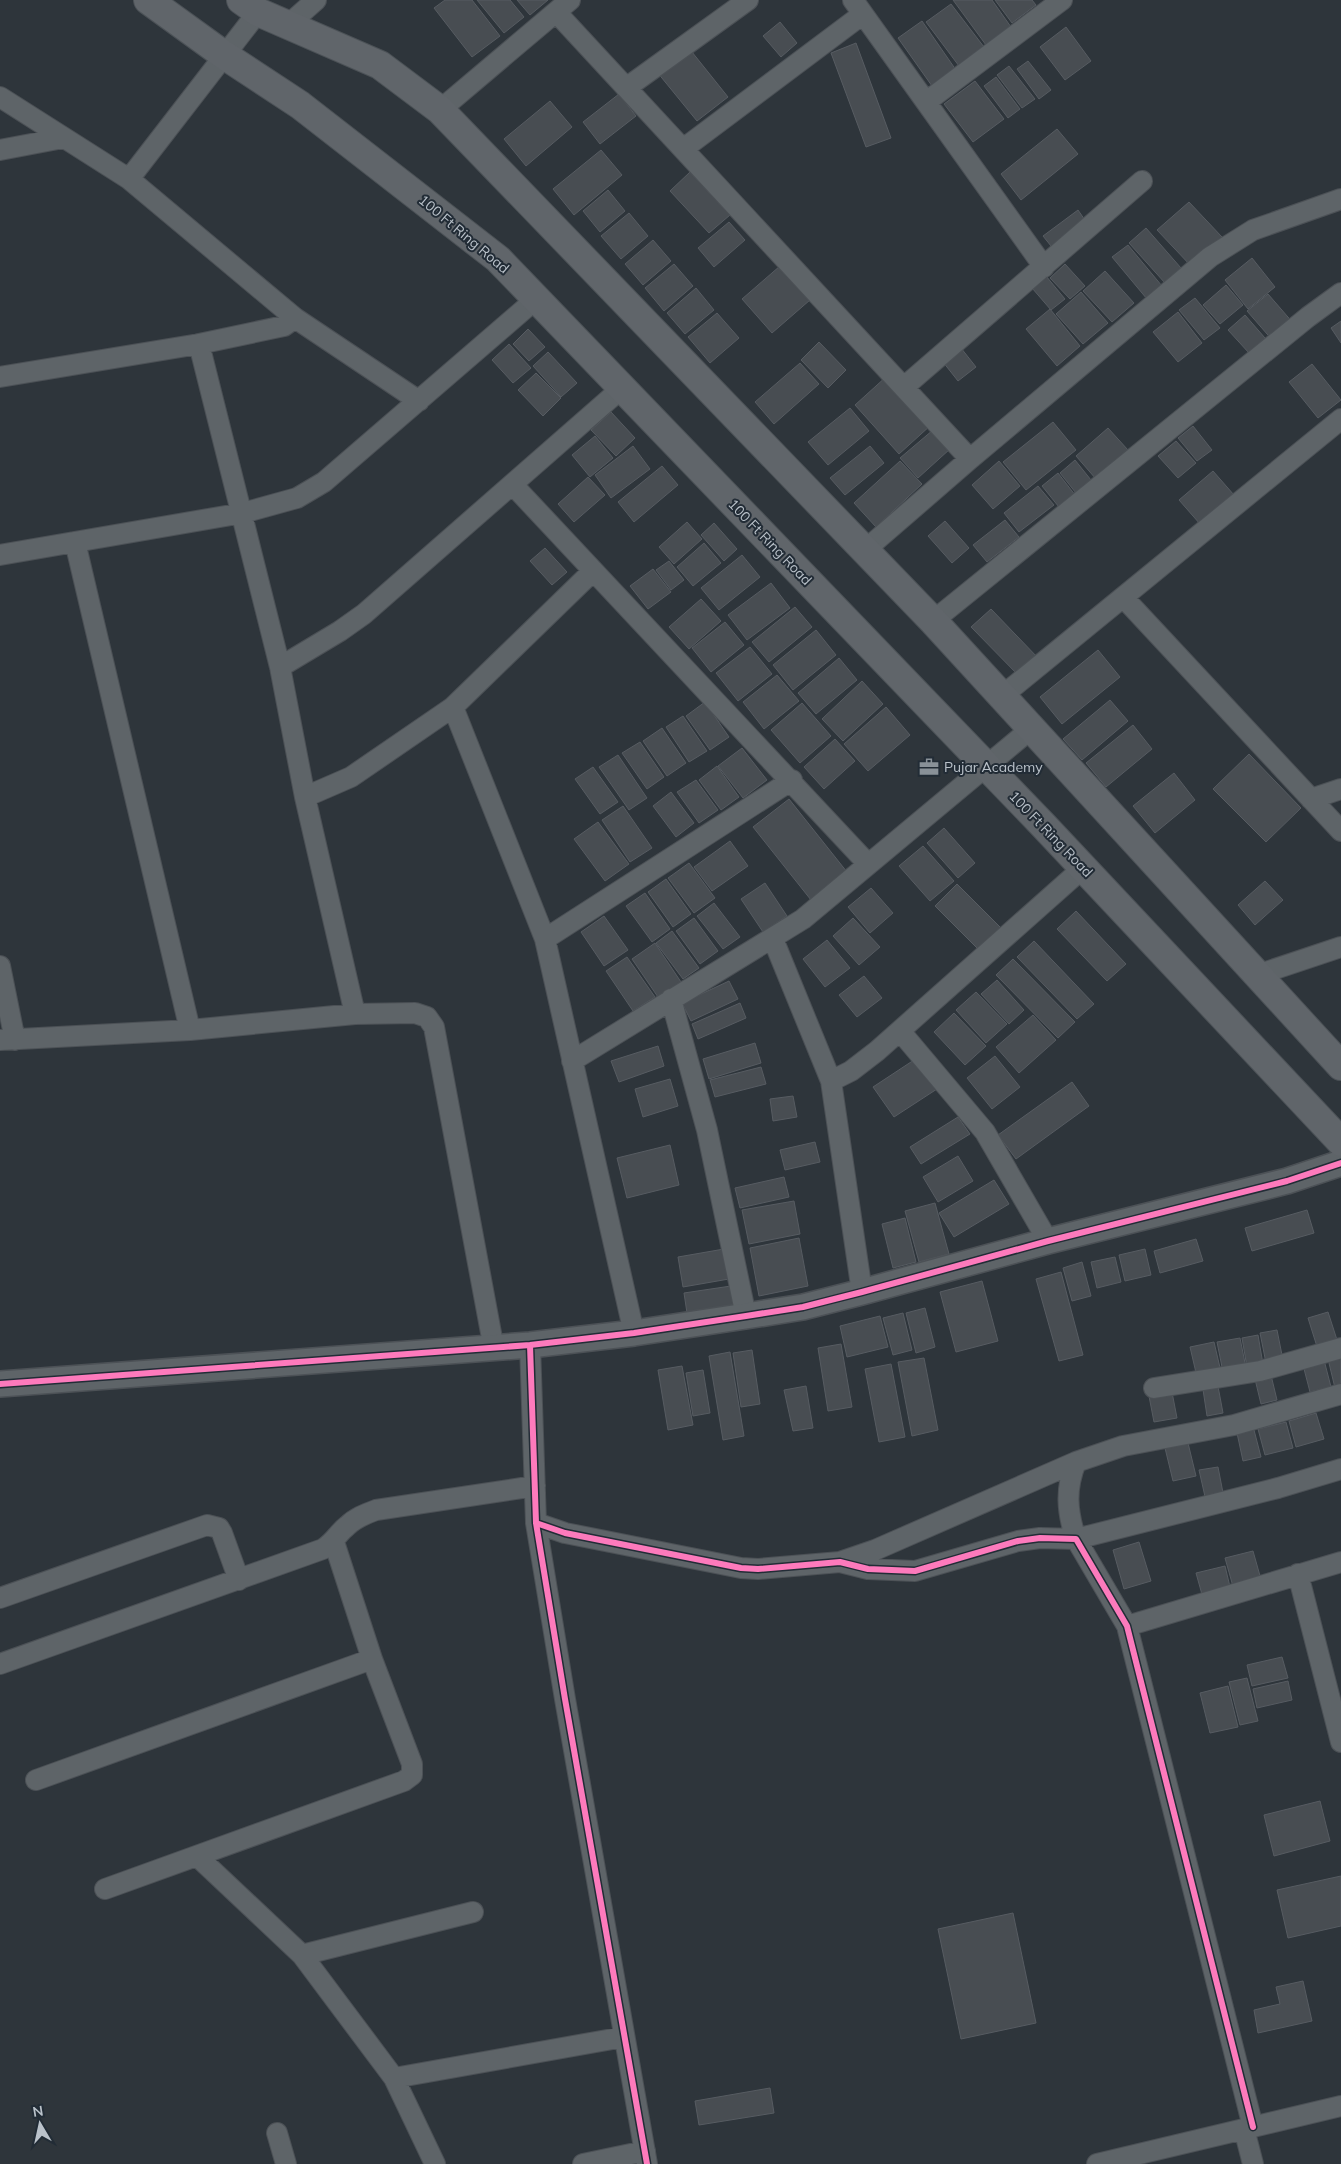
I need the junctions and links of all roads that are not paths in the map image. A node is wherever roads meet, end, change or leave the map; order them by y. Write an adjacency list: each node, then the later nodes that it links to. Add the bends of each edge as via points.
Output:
1 (148, 0): 9 (main road, 100 Ft Ring Road)
2 (316, 0): 8 (street)
3 (748, 0): 10 (street)
4 (1062, 0): 12 (street)
5 (249, 6): 8 (main road); 9 (street)
6 (563, 6): 10 (street); 13 (street)
7 (858, 7): 12 (street); 15 (street)
8 (288, 25): 13 (main road, via 380,65)
9 (224, 55): 17 (street); 22 (main road, 100 Ft Ring Road, via 300,106 421,198 498,259)
10 (626, 88): 15 (street)
11 (0, 97): 14 (street)
12 (926, 102): 20 (street)
13 (440, 110): 34 (main road)
14 (63, 138): 16 (street); 17 (street)
15 (683, 149): 26 (street)
16 (0, 150)
17 (129, 180): 23 (street)
18 (1142, 181): 20 (street)
19 (1341, 199): 30 (street, via 1253,230 1210,258)
20 (1044, 266): 26 (street)
21 (1341, 294): 38 (street, via 1308,317)
22 (536, 299): 27 (main road, 100 Ft Ring Road); 28 (street)
23 (295, 318): 24 (street, via 284,326); 28 (street)
24 (199, 344): 25 (street); 32 (street)
25 (0, 377)
26 (904, 387): 30 (street)
27 (622, 388): 31 (street); 43 (main road, 100 Ft Ring Road)
28 (420, 401): 32 (street, via 324,482 297,498)
29 (1341, 419): 37 (street)
30 (970, 459): 34 (street)
31 (513, 485): 36 (street); 39 (street, via 364,614)
32 (243, 513): 33 (street); 39 (street)
33 (75, 542): 35 (street); 58 (street)
34 (865, 550): 38 (main road)
35 (0, 555)
36 (593, 571): 41 (street); 44 (street)
37 (1124, 597): 40 (street); 47 (street)
38 (933, 621): 40 (main road)
39 (280, 668): 46 (street)
40 (1002, 696): 42 (main road)
41 (453, 707): 46 (street, via 351,777); 51 (street)
42 (1032, 728): 43 (street); 55 (main road)
43 (986, 767): 49 (street); 50 (main road, 100 Ft Ring Road)
44 (792, 780): 49 (street); 51 (street)
45 (1341, 789): 47 (street)
46 (305, 797): 57 (street)
47 (1311, 799): 48 (street)
48 (1341, 831)
49 (868, 864): 52 (street, via 803,919)
50 (1083, 868): 59 (street); 64 (main road, 100 Ft Ring Road)
51 (545, 939): 61 (street)
52 (773, 939): 56 (street); 63 (street)
53 (1341, 947): 55 (street)
54 (0, 966): 60 (street)
55 (1257, 975): 62 (main road)
56 (671, 999): 61 (street); 68 (street, via 707,1130)
57 (355, 1014): 58 (street); 72 (street, via 415,1014 427,1017 434,1027)
58 (190, 1030): 60 (street)
59 (900, 1031): 63 (street, via 864,1062); 66 (street, via 985,1132)
60 (7, 1040)
61 (572, 1061): 69 (street)
62 (1341, 1066)
63 (830, 1081): 67 (street)
64 (1341, 1142)
65 (1341, 1163): 66 (street, via 1287,1181)
66 (1048, 1241): 67 (street)
67 (862, 1292): 68 (street)
68 (746, 1316): 69 (street)
69 (634, 1334): 70 (street)
70 (530, 1345): 72 (street); 78 (street)
71 (1341, 1348): 74 (street, via 1260,1371)
72 (494, 1349): 73 (street)
73 (0, 1384)
74 (1154, 1388)
75 (1341, 1394): 76 (street, via 1234,1425 1123,1446)
76 (1076, 1462): 80 (street, via 1067,1495); 82 (street, via 875,1550)
77 (1341, 1469): 80 (street)
78 (535, 1486): 79 (street); 81 (street, via 376,1510 358,1517)
79 (536, 1523): 82 (street, via 565,1532 741,1568); 97 (street)
80 (1076, 1539): 82 (street, via 1018,1541 915,1571 868,1568); 87 (street)
81 (334, 1542): 85 (street); 88 (street)
82 (840, 1562)
83 (1341, 1562): 84 (street)
84 (1298, 1574): 87 (street); 90 (street)
85 (239, 1580): 86 (street, via 222,1533 219,1528 206,1525); 89 (street)
86 (0, 1598)
87 (1127, 1626): 100 (street)
88 (372, 1659): 92 (street); 93 (street, via 412,1764 409,1779)
89 (0, 1664)
90 (1336, 1699): 91 (street)
91 (1341, 1742)
92 (36, 1780)
93 (197, 1856): 94 (street); 96 (street)
94 (105, 1889)
95 (473, 1912): 96 (street)
96 (302, 1955): 98 (street)
97 (624, 2037): 98 (street); 102 (street)
98 (394, 2078): 104 (street)
99 (1341, 2106): 100 (street)
100 (1249, 2128): 106 (street); 107 (street)
101 (277, 2133): 103 (street)
102 (646, 2158): 105 (street)
103 (286, 2164)
104 (435, 2164)
105 (583, 2164)
106 (1097, 2164)
107 (1253, 2164)

